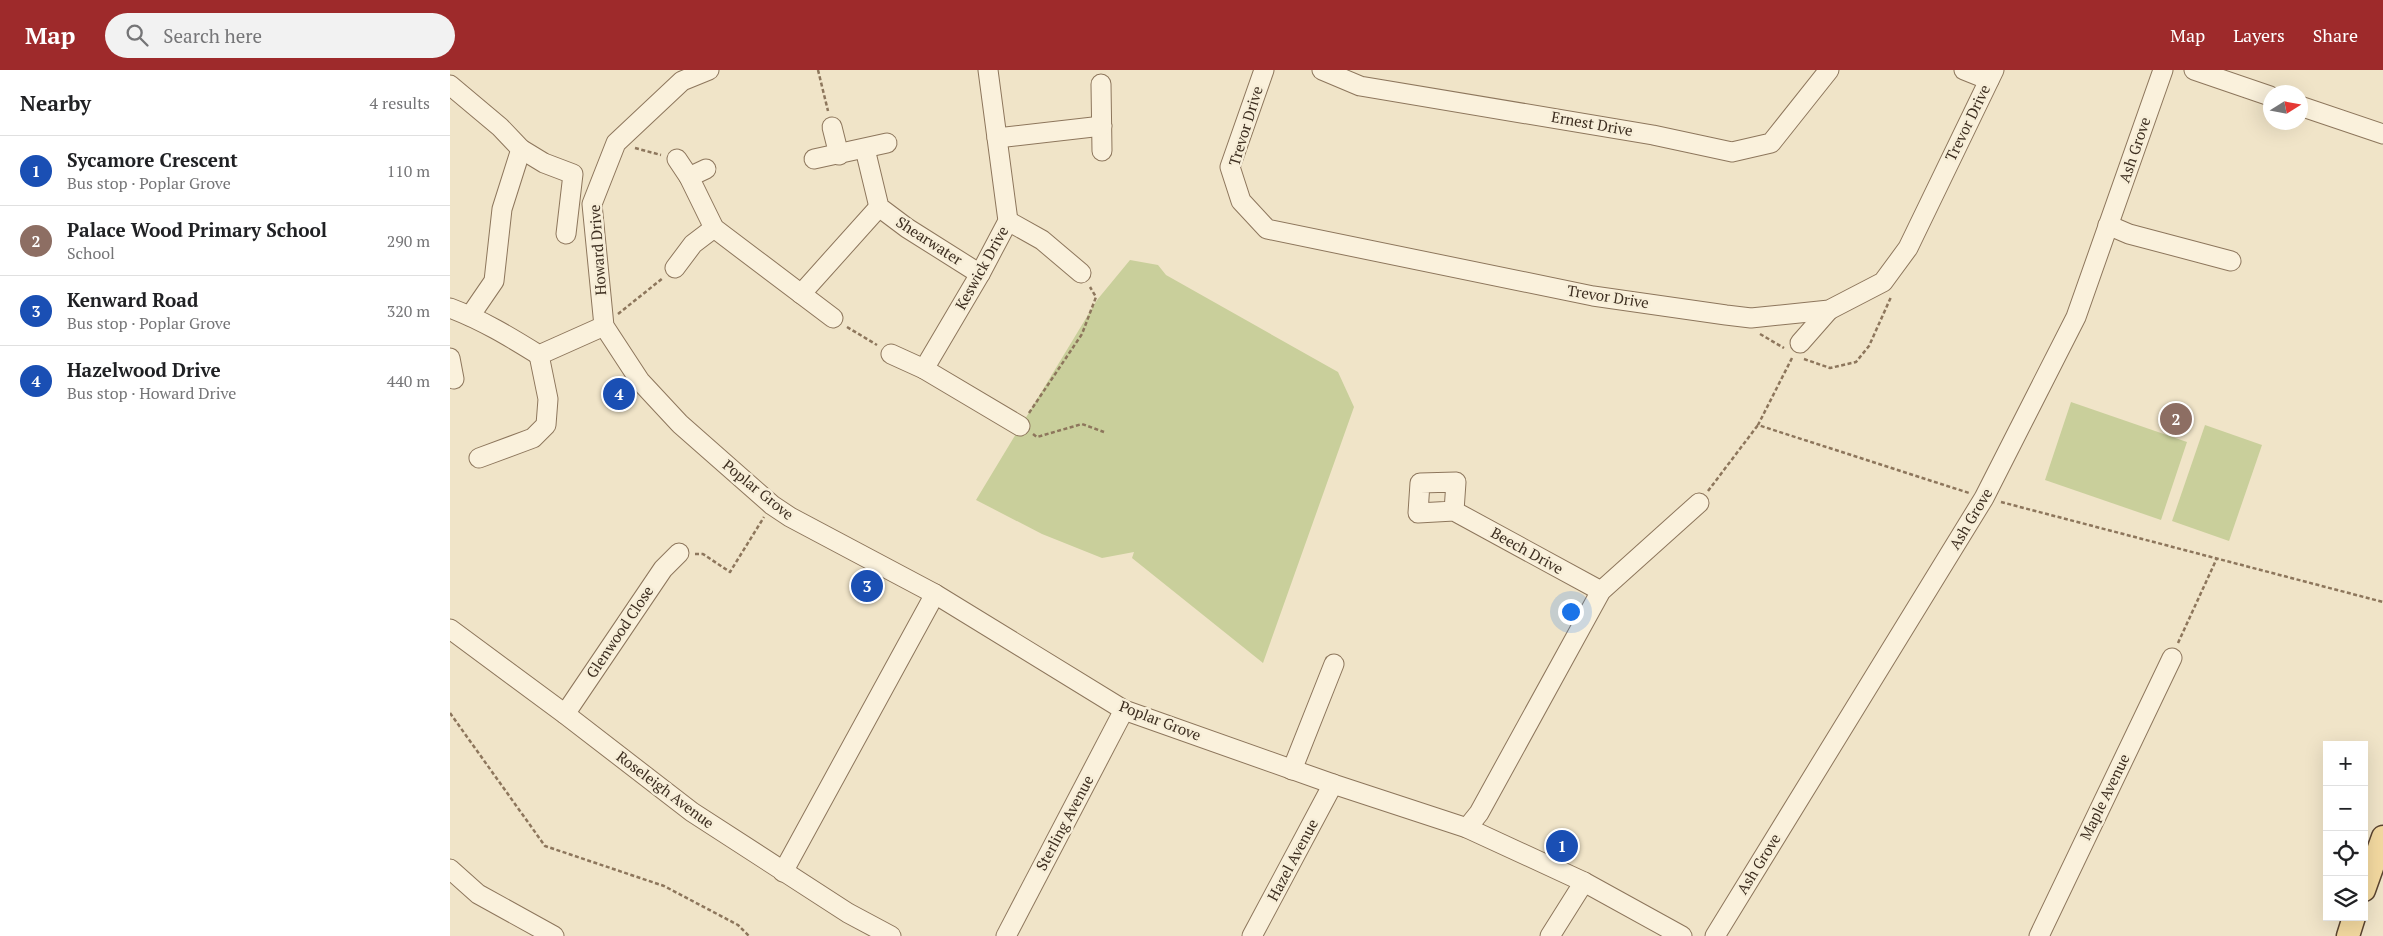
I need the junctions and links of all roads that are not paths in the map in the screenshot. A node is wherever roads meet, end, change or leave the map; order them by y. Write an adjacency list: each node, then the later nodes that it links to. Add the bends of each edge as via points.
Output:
1 (709, 70): 10 (street, Howard Drive)
2 (988, 70): 18 (street, Keswick Drive)
3 (1264, 70): 39 (street, Trevor Drive, via 1230,167 1241,201 1267,229 1593,296 1751,318)
4 (1322, 70): 5 (street, Ernest Drive, via 1360,86 1643,133 1732,152 1771,143)
5 (1828, 70)
6 (1964, 70): 9 (street)
7 (2163, 70): 30 (street, Ash Grove)
8 (2194, 70): 13 (street)
9 (1991, 75): 39 (street, Trevor Drive, via 1908,248 1883,282)
10 (678, 76): 42 (street, Howard Drive, via 616,143 592,204)
11 (1101, 84): 15 (street)
12 (450, 85): 20 (street)
13 (2263, 94)
14 (2308, 109): 17 (street)
15 (1102, 126): 18 (street); 22 (street)
16 (832, 127): 23 (street)
17 (2383, 134)
18 (997, 138): 29 (street, Keswick Drive)
19 (887, 143): 21 (street)
20 (521, 149): 32 (street, via 544,163 573,174); 40 (street, via 502,209 494,281)
21 (865, 149): 23 (street); 28 (street)
22 (1102, 151)
23 (839, 155): 25 (street)
24 (678, 159): 27 (street)
25 (814, 159)
26 (706, 169): 27 (street)
27 (689, 177): 31 (street)
28 (879, 207): 36 (street, Shearwater); 37 (street)
29 (1008, 221): 35 (street, via 1042,240); 36 (street, Keswick Drive)
30 (2108, 226): 33 (street); 77 (street, Ash Grove, via 2076,317 1984,498)
31 (714, 228): 34 (street, via 692,244); 37 (street)
32 (566, 234)
33 (2231, 261)
34 (676, 268)
35 (1081, 273)
36 (980, 274): 47 (street, Keswick Drive)
37 (801, 294): 41 (street)
38 (450, 308): 40 (street)
39 (1829, 310): 43 (street)
40 (470, 316): 45 (street)
41 (833, 318)
42 (604, 326): 45 (street); 49 (street, Howard Drive)
43 (1800, 343)
44 (891, 354): 47 (street)
45 (539, 355): 51 (street, via 548,399 546,424 532,438)
46 (450, 358): 48 (street)
47 (924, 369): 50 (street)
48 (454, 379)
49 (640, 381): 56 (street, Poplar Grove, via 680,424 790,517)
50 (1020, 426)
51 (479, 458)
52 (1699, 503): 55 (street)
53 (1454, 511): 55 (street, Beech Drive)
54 (679, 554): 61 (street, Glenwood Close, via 663,569)
55 (1601, 591): 64 (street, via 1479,813)
56 (935, 594): 60 (street, Poplar Grove); 67 (street)
57 (450, 628): 61 (street, Roseleigh Avenue)
58 (2172, 658): 78 (street, Maple Avenue)
59 (1334, 664): 62 (street)
60 (1124, 710): 62 (street, Poplar Grove); 73 (street, Sterling Avenue)
61 (565, 714): 67 (street, Roseleigh Avenue, via 692,812)
62 (1292, 770): 63 (street, Poplar Grove)
63 (1333, 784): 64 (street, Poplar Grove); 74 (street, Hazel Avenue)
64 (1467, 828): 69 (street, Poplar Grove)
65 (2383, 837): 68 (main road)
66 (450, 868): 71 (street, via 478,894)
67 (783, 872): 72 (street, Roseleigh Avenue)
68 (2368, 879)
69 (1584, 882): 75 (street); 76 (street, Poplar Grove)
70 (2353, 921): 79 (main road)
71 (554, 936)
72 (891, 936)
73 (1006, 936)
74 (1252, 936)
75 (1550, 936)
76 (1682, 936)
77 (1715, 936)
78 (2039, 936)
79 (2348, 936)

